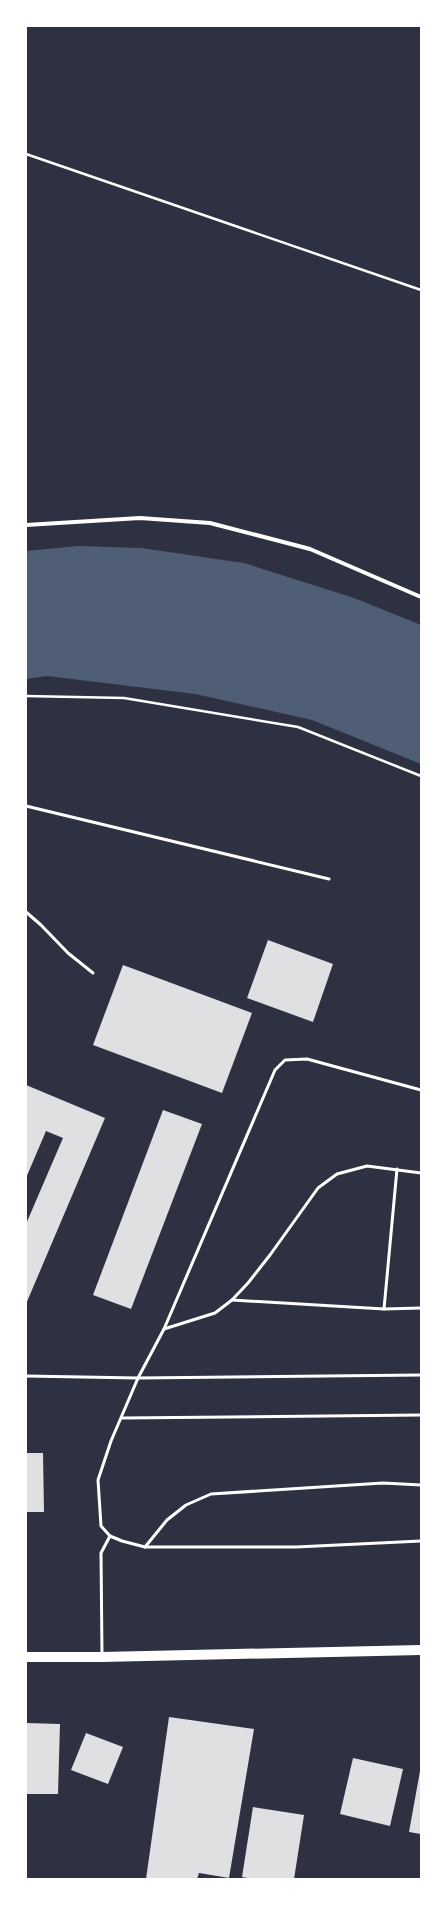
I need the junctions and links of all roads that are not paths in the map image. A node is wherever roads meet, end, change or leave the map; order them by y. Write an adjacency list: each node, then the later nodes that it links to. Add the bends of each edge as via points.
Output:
1 (26, 524): 2 (street, via 140,518 210,523 310,549)
2 (421, 597)
3 (26, 806): 4 (lane)
4 (329, 878)
5 (26, 912): 6 (lane, via 68,953)
6 (93, 973)
7 (421, 1090): 13 (lane, via 307,1059 285,1060 275,1070)
8 (397, 1169): 9 (lane); 10 (lane, via 367,1166 337,1174 318,1188 270,1255); 12 (lane)
9 (421, 1173)
10 (232, 1300): 12 (lane); 13 (lane, via 215,1313)
11 (421, 1308): 12 (lane)
12 (384, 1309)
13 (164, 1329): 16 (lane)
14 (421, 1375): 16 (lane)
15 (26, 1376): 16 (lane)
16 (138, 1378): 18 (lane)
17 (421, 1415): 18 (lane)
18 (122, 1418): 20 (lane, via 98,1480 101,1526)
19 (421, 1485): 22 (lane, via 383,1483 211,1494 186,1505 167,1520)
20 (110, 1536): 22 (lane); 25 (lane, via 101,1553)
21 (421, 1541): 22 (lane, via 296,1547)
22 (145, 1547)
23 (421, 1650): 25 (main road)
24 (26, 1656): 25 (main road)
25 (102, 1657)

